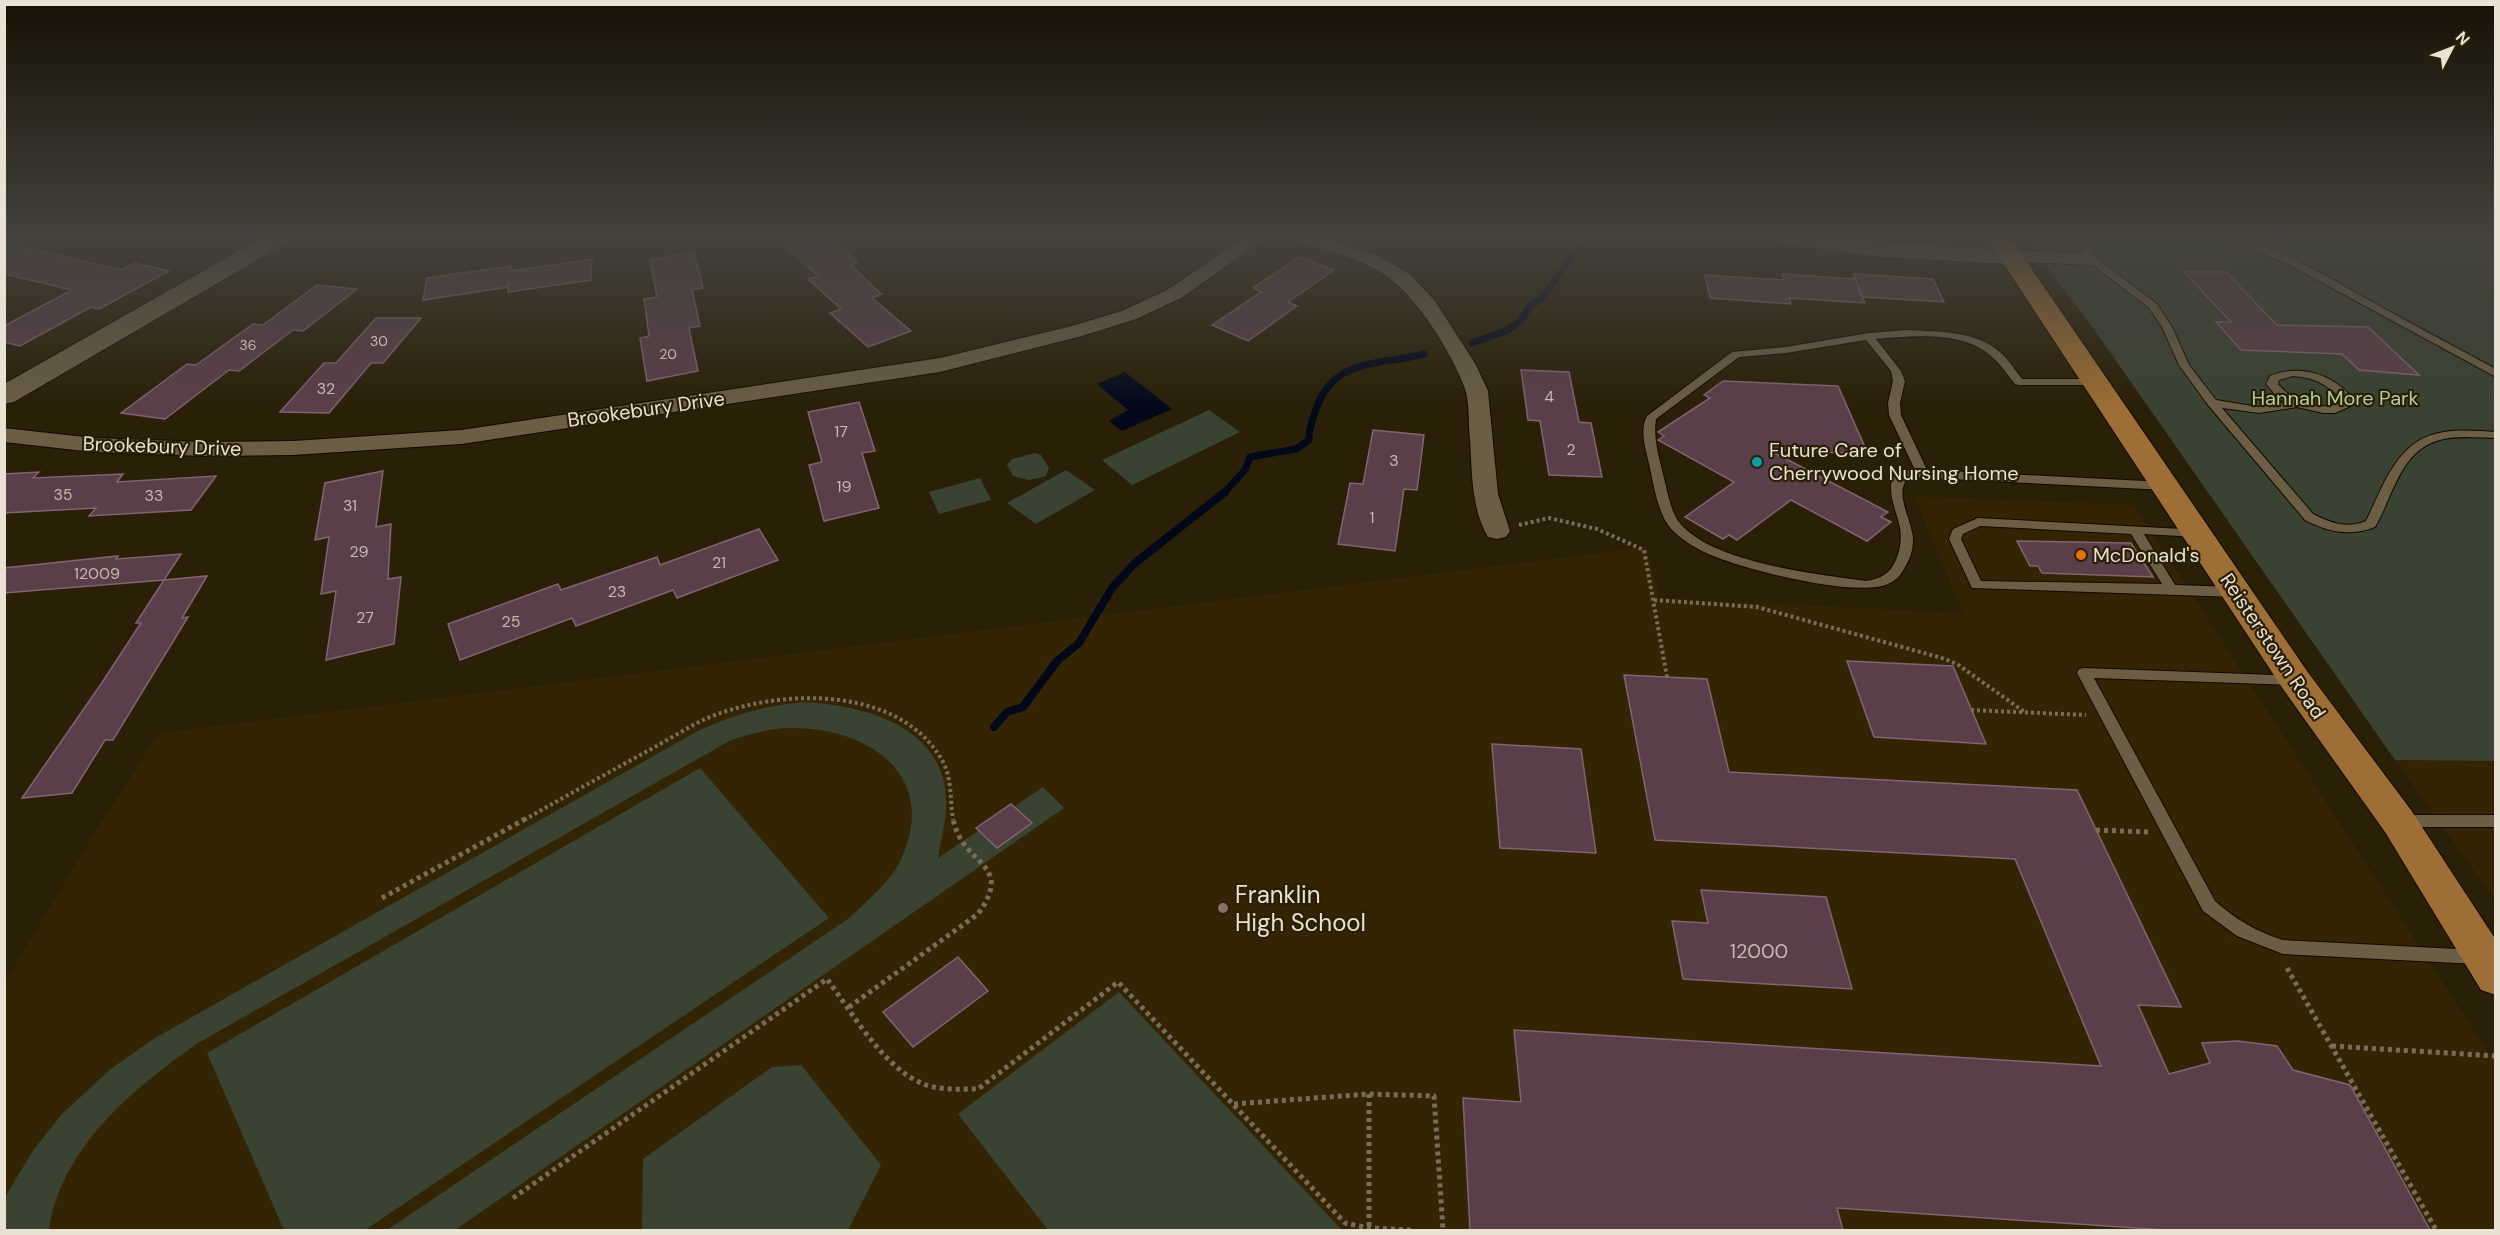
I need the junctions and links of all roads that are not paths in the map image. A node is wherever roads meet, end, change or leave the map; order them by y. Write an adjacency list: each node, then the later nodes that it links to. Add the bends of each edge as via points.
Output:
1 (180, 295): 10 (street)
2 (1173, 295): 13 (street, Brookebury Drive, via 1129,315 1012,349 929,366 432,439 204,449 93,445)
3 (1418, 295): 18 (street, via 1465,365 1477,392 1486,494)
4 (2036, 295): 9 (main road, Reisterstown Road)
5 (2138, 295): 11 (lane, via 2153,306 2184,365)
6 (2351, 295): 8 (lane)
7 (1869, 336): 9 (lane, via 1907,333 1960,337 1987,347 2019,382); 15 (lane, via 1896,371 1899,381 1894,415); 15 (lane, via 1736,354 1651,418 1648,429 1658,478 1674,524 1699,543 1735,560 1866,585 1886,583 1908,546 1908,528 1895,493 1896,485 1907,474)
8 (2496, 374)
9 (2094, 382): 16 (main road, Reisterstown Road)
10 (4, 396)
11 (2212, 404): 12 (lane, via 2259,410); 14 (lane, via 2308,517 2329,528 2347,530 2371,524 2410,450 2436,436)
12 (2297, 404): 12 (lane, via 2335,410 2347,404 2347,398 2318,378 2291,373 2274,378 2275,390)
13 (4, 435)
14 (2496, 435)
15 (1923, 474): 16 (lane)
16 (2165, 486): 19 (main road, Reisterstown Road)
17 (2135, 530): 19 (lane); 20 (lane); 20 (lane, via 1978,522 1957,532 1955,539 1977,585)
18 (1497, 531)
19 (2197, 533): 21 (main road, Reisterstown Road)
20 (2171, 589): 21 (lane)
21 (2236, 592): 22 (main road, Reisterstown Road)
22 (2295, 680): 24 (main road, Reisterstown Road); 25 (lane, via 2084,673 2209,906 2230,925 2273,944)
23 (2496, 821): 24 (lane)
24 (2398, 822): 25 (main road, Reisterstown Road)
25 (2489, 967)

